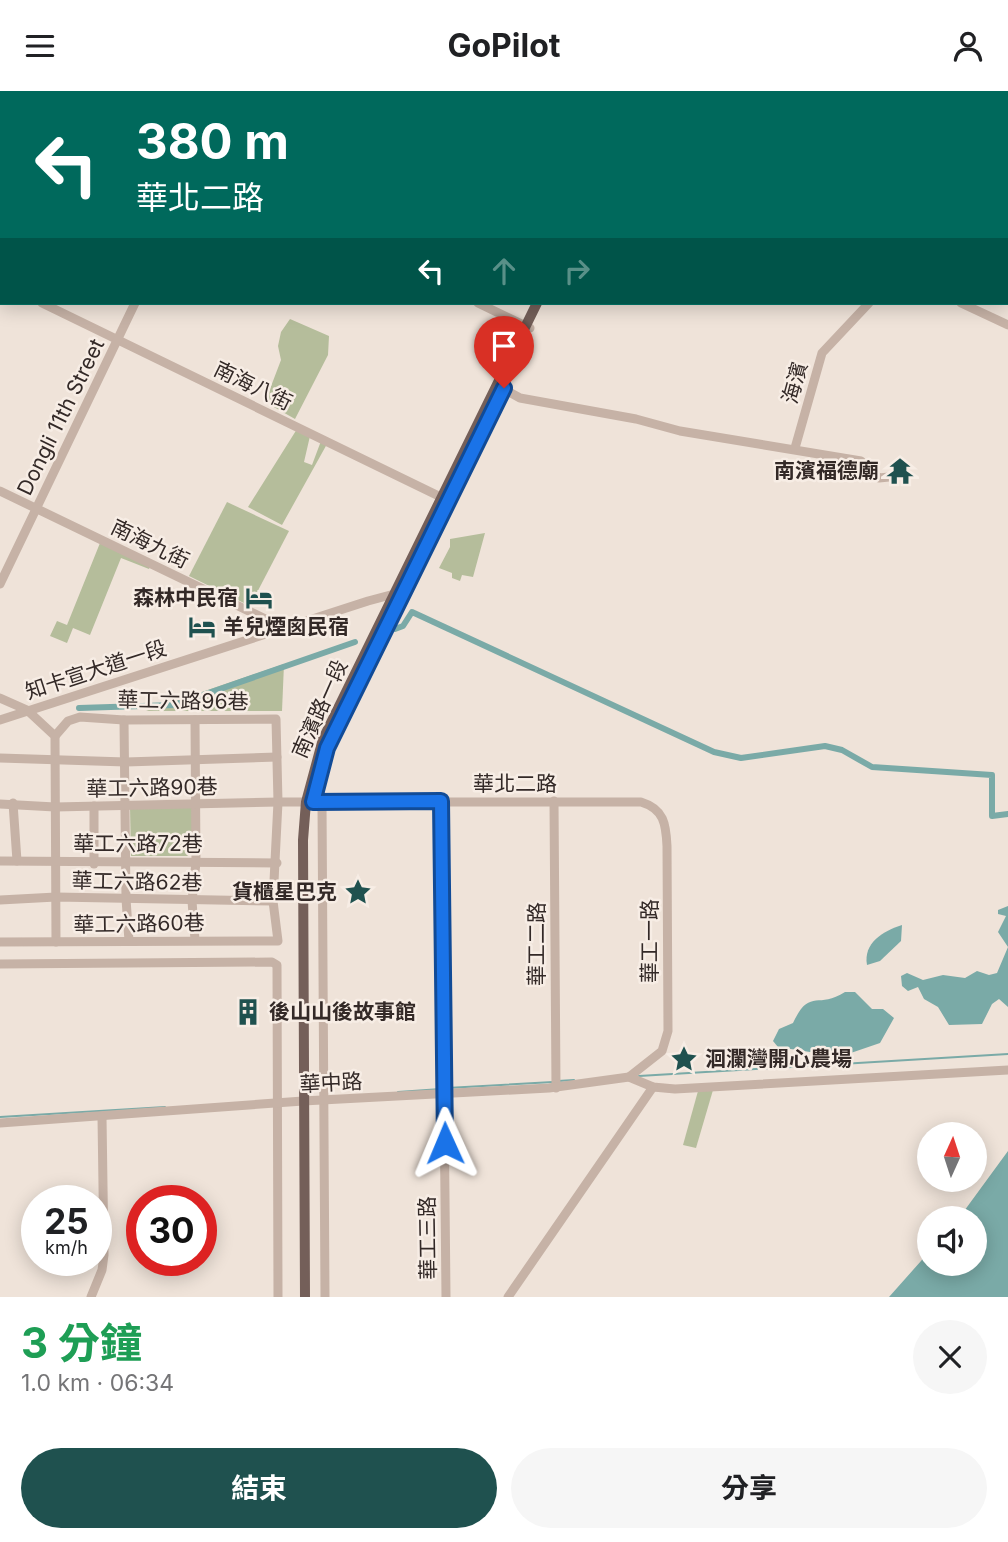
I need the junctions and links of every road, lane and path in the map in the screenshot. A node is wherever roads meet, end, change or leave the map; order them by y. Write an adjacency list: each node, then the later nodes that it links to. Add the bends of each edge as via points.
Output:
1 (46, 305): 10 (street, 南海八街)
2 (134, 305): 10 (street, Dongli 11th Street)
3 (482, 305): 9 (street)
4 (536, 305): 9 (main road, 南濱路一段)
5 (542, 305): 9 (main road, 南濱路一段)
6 (867, 305): 12 (street, 海濱, via 822,353)
7 (965, 305): 8 (street)
8 (1008, 325)
9 (527, 326): 11 (main road, 南濱路一段)
10 (118, 340): 15 (street, 南海八街); 16 (street, Dongli 11th Street)
11 (501, 387): 12 (street, via 520,398 702,436); 15 (main road, 南濱路一段)
12 (795, 448): 13 (street, via 861,461 878,478)
13 (889, 477)
14 (0, 491): 16 (street, 南海九街)
15 (446, 499): 18 (main road, 南濱路一段)
16 (36, 509): 17 (street, Dongli 11th Street); 19 (street, 南海九街)
17 (0, 583)
18 (401, 594): 19 (street, 知卡宣大道一段); 34 (main road, 南濱路一段, via 323,739)
19 (284, 628): 21 (street, 知卡宣大道一段)
20 (0, 698): 21 (street)
21 (27, 710): 22 (street, 知卡宣大道一段); 25 (street)
22 (0, 720)
23 (124, 720): 24 (street, 華工六路96巷); 25 (street, 華工六路96巷, via 80,717); 30 (street)
24 (195, 720): 26 (street, 華工六路96巷, via 276,719); 29 (street)
25 (55, 736): 28 (street)
26 (277, 757): 29 (street, 華工六路90巷); 33 (street)
27 (0, 758): 28 (street, 華工六路90巷)
28 (54, 760): 30 (street, 華工六路90巷); 41 (street)
29 (196, 761): 30 (street, 華工六路90巷); 40 (street)
30 (126, 762): 38 (street)
31 (441, 801): 32 (street, 華北二路); 34 (street, 華北二路); 63 (street, 華工三路)
32 (554, 801): 35 (street, 華北二路); 61 (street, 華工二路)
33 (278, 802): 34 (street, 華工六路90巷); 40 (street, 華工六路90巷); 47 (street)
34 (314, 802): 64 (main road, 南濱路一段, via 309,840); 65 (street)
35 (641, 802): 60 (street, 華工一路, via 660,812 666,828 668,1031 662,1051)
36 (13, 803): 37 (street, 華工六路90巷); 41 (street, 華工六路90巷); 43 (street)
37 (0, 804)
38 (126, 805): 39 (street, 華工六路90巷); 40 (street, 華工六路90巷); 45 (street)
39 (94, 806): 41 (street, 華工六路90巷); 48 (street)
40 (196, 806): 46 (street)
41 (55, 807): 44 (street)
42 (0, 861): 43 (street, 華工六路72巷)
43 (17, 861): 44 (street, 華工六路72巷)
44 (54, 861): 48 (street, 華工六路72巷); 49 (street)
45 (125, 861): 46 (street, 華工六路72巷); 48 (street, 華工六路72巷); 50 (street)
46 (196, 862): 47 (street, 華工六路72巷); 52 (street)
47 (277, 863): 53 (street)
48 (94, 864)
49 (56, 897): 50 (street, 華工六路62巷); 51 (street, 華工六路62巷); 57 (street)
50 (126, 899): 52 (street, 華工六路62巷); 55 (street)
51 (0, 900)
52 (192, 901): 53 (street, 華工六路62巷); 54 (street)
53 (273, 901): 54 (street, 華工六路60巷, via 278,941)
54 (195, 940): 55 (street, 華工六路60巷)
55 (130, 941): 57 (street, 華工六路60巷)
56 (0, 942): 57 (street, 華工六路60巷)
57 (56, 943)
58 (0, 964): 66 (street, via 272,962 277,965)
59 (1008, 1070): 62 (street)
60 (629, 1077): 61 (street, 華中路); 62 (street)
61 (556, 1088): 63 (street, 華中路)
62 (657, 1088): 75 (street)
63 (444, 1095): 65 (street, 華中路); 74 (street, 華工三路)
64 (307, 1101): 65 (street, 華中路); 66 (street, 華中路); 71 (main road, 南濱路一段); 72 (main road, 南濱路一段)
65 (325, 1101): 73 (street)
66 (277, 1103): 67 (street, 華中路); 70 (street)
67 (102, 1117): 68 (street, 華中路); 69 (street, via 104,1255)
68 (0, 1123)
69 (91, 1297)
70 (278, 1297)
71 (305, 1297)
72 (311, 1297)
73 (325, 1297)
74 (446, 1297)
75 (508, 1297)

